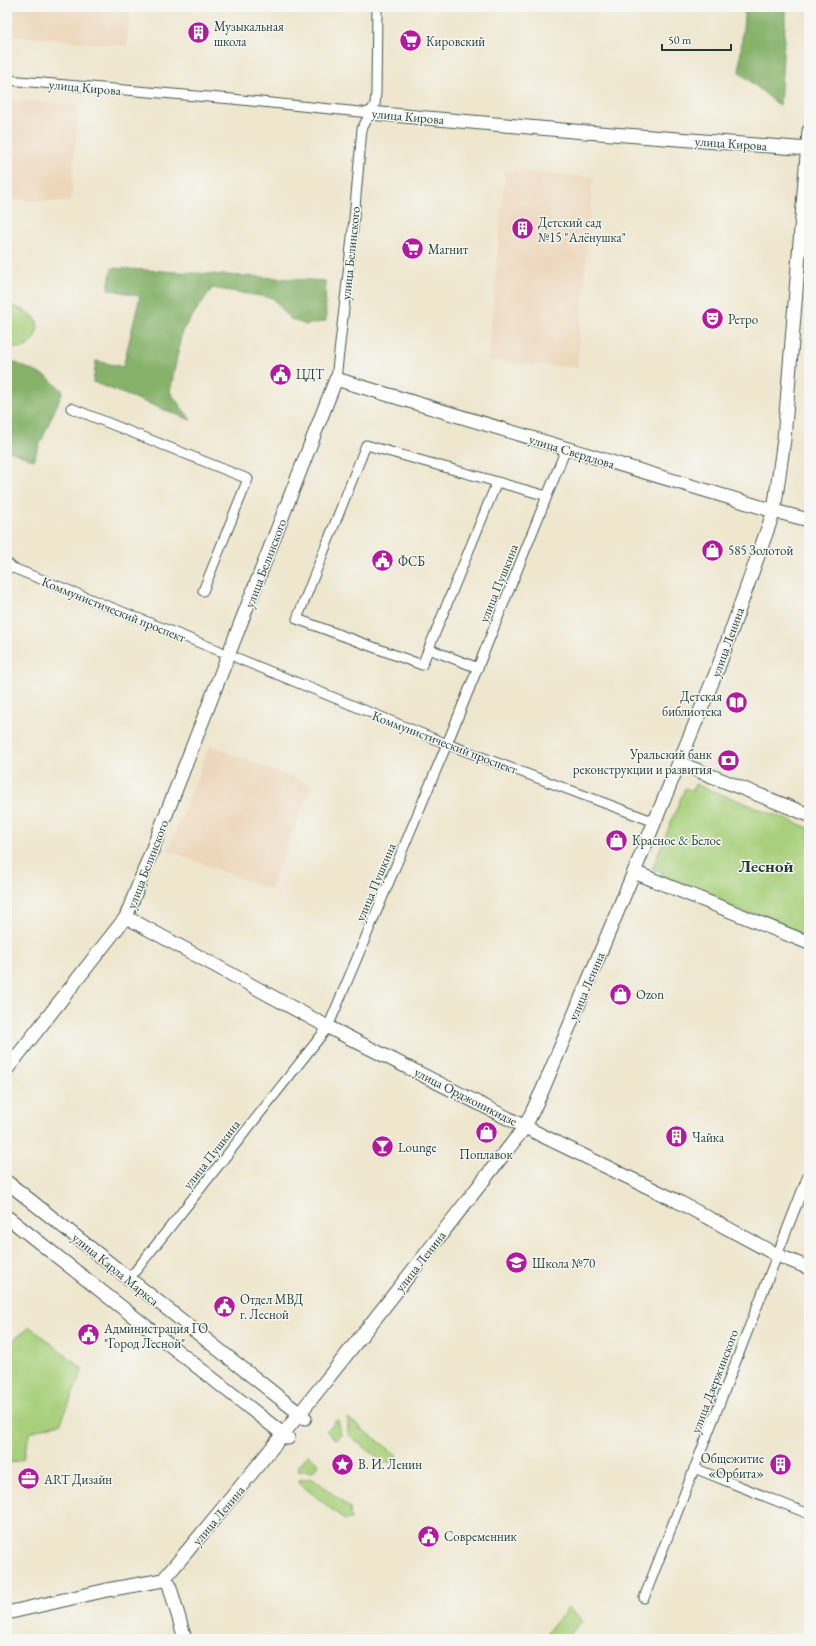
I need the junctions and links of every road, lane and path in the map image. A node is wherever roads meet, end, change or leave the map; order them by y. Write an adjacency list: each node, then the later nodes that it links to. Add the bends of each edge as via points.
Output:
1 (377, 7): 3 (street, улица Белинского, via 376,93 375,104)
2 (7, 80): 3 (street, улица Кирова)
3 (370, 113): 5 (main road, улица Кирова); 7 (street, улица Белинского, via 362,129)
4 (809, 131): 5 (main road, улица Ленина)
5 (808, 149): 12 (main road, улица Ленина)
6 (809, 202): 12 (main road, via 790,435)
7 (336, 380): 9 (main road, улица Свердлова); 25 (main road, улица Белинского)
8 (71, 408): 15 (street, via 248,479)
9 (566, 449): 11 (street, улица Пушкина); 12 (main road, улица Свердлова)
10 (497, 482): 11 (street); 16 (street); 16 (street, via 366,445 297,620 422,665)
11 (547, 496): 19 (street, улица Пушкина)
12 (776, 512): 13 (main road, улица Свердлова); 21 (main road, улица Ленина, via 720,669)
13 (809, 520)
14 (7, 566): 17 (street, Коммунистический проспект)
15 (203, 591)
16 (429, 649): 19 (street)
17 (220, 651)
18 (237, 658): 20 (street, Коммунистический проспект)
19 (478, 668): 20 (street, улица Пушкина)
20 (447, 744): 23 (street, Коммунистический проспект); 27 (street, улица Пушкина)
21 (681, 764): 22 (main road); 23 (main road, улица Ленина); 24 (main road)
22 (809, 815)
23 (655, 822): 24 (main road, улица Ленина)
24 (637, 873): 26 (main road); 29 (main road, улица Ленина, via 543,1089)
25 (126, 917): 27 (main road, улица Орджоникидзе); 28 (main road, улица Белинского)
26 (809, 943)
27 (328, 1027): 29 (main road, улица Орджоникидзе); 35 (street, улица Пушкина)
28 (7, 1069)
29 (529, 1128): 33 (main road, улица Орджоникидзе, via 677,1201); 36 (main road, улица Ленина)
30 (809, 1173): 33 (street, улица Дзержинского)
31 (7, 1182): 35 (main road, улица Карла Маркса)
32 (7, 1217): 37 (main road, улица Карла Маркса)
33 (777, 1255): 34 (main road, улица Орджоникидзе); 38 (street, улица Дзержинского)
34 (809, 1268)
35 (129, 1279): 36 (main road, улица Карла Маркса)
36 (302, 1416): 37 (main road, улица Ленина)
37 (286, 1436): 40 (main road, улица Ленина)
38 (694, 1468): 39 (street); 41 (street, улица Дзержинского)
39 (809, 1514)
40 (166, 1582): 42 (main road, via 107,1590); 43 (main road)
41 (644, 1598)
42 (7, 1613)
43 (184, 1639)

